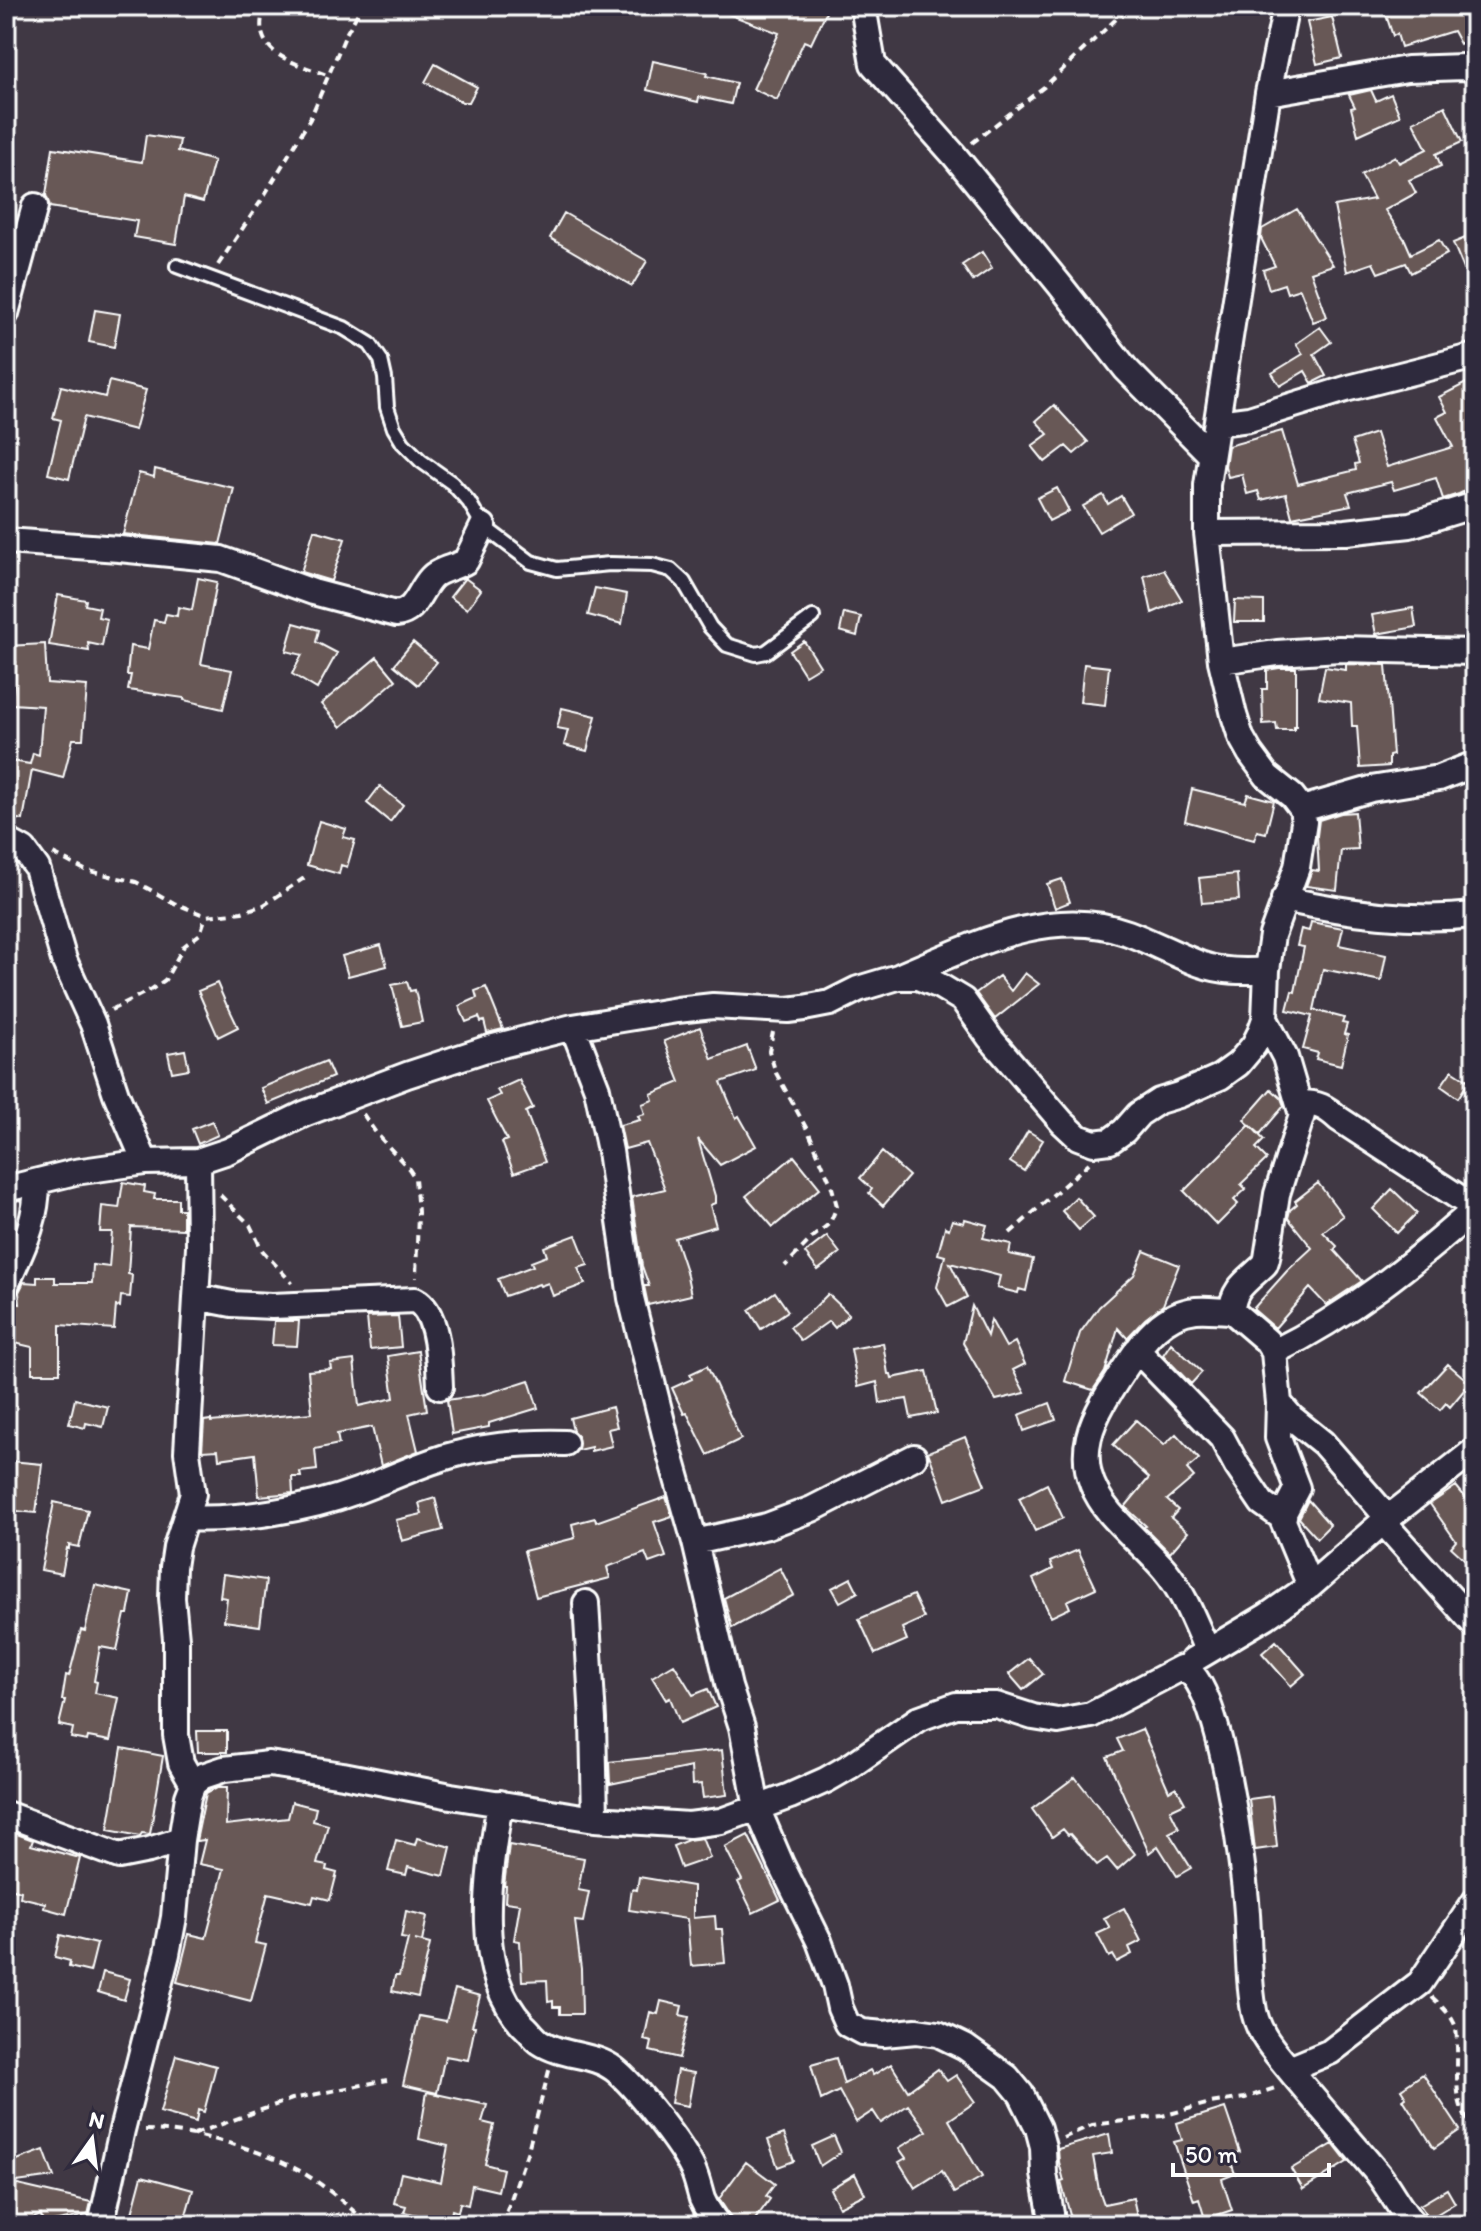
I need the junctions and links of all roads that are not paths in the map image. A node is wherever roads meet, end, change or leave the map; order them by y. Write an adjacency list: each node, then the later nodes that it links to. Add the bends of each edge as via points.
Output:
1 (863, 6): 10 (street, via 873,64 954,155 1126,369)
2 (1286, 6): 4 (street)
3 (1475, 70): 4 (street, via 1407,69)
4 (1268, 93): 9 (street)
5 (35, 206): 7 (street)
6 (177, 266): 12 (lane, via 344,328 370,344 381,360 387,407 399,435 421,461 452,483)
7 (7, 305)
8 (1475, 356): 9 (street)
9 (1218, 423): 10 (street)
10 (1211, 455): 13 (street)
11 (1475, 505): 13 (street, via 1394,527)
12 (483, 526): 14 (street, via 466,561 433,575 412,607 396,614 221,559); 15 (lane, via 531,562 557,569 610,564 671,570 710,627 727,645 743,651 766,652)
13 (1207, 533): 17 (street)
14 (6, 541)
15 (813, 617)
16 (1475, 652): 17 (street, via 1339,649)
17 (1221, 661): 19 (street, via 1241,737 1267,776)
18 (1475, 764): 19 (street, via 1439,778 1371,789)
19 (1302, 809): 21 (street, via 1297,867)
20 (15, 845): 28 (street, via 37,868 64,960)
21 (1284, 899): 22 (street, via 1387,916); 23 (street)
22 (1475, 915)
23 (1267, 970): 24 (street, via 1222,970 1124,931 1050,924 1015,931); 25 (street)
24 (898, 977): 25 (street, via 918,977 963,1000 1062,1122 1094,1143 1110,1141 1159,1101 1220,1077 1238,1064); 26 (street, via 830,1003 788,1010 713,1006)
25 (1265, 1019): 27 (street)
26 (573, 1027): 29 (street, via 486,1049 347,1097); 46 (street, via 597,1089 631,1298)
27 (1300, 1103): 32 (street, via 1325,1107); 35 (street, via 1301,1125 1277,1194 1267,1258 1238,1289)
28 (145, 1162): 29 (street); 30 (street)
29 (198, 1168): 34 (street)
30 (37, 1182): 31 (street); 33 (street, via 33,1222)
31 (6, 1189)
32 (1475, 1208): 37 (street, via 1398,1276)
33 (6, 1285)
34 (196, 1297): 38 (street, via 272,1306 415,1300 429,1313); 43 (street, via 187,1452 193,1494)
35 (1232, 1311): 36 (street, via 1176,1315 1155,1328); 37 (street)
36 (1137, 1350): 44 (street, via 1222,1438 1262,1503); 50 (street, via 1092,1427 1087,1474 1111,1514 1166,1571)
37 (1274, 1352): 39 (street)
38 (440, 1387)
39 (1279, 1403): 44 (street, via 1278,1438 1297,1488); 45 (street, via 1323,1443)
40 (565, 1443): 43 (street, via 481,1448 330,1500 238,1517)
41 (1475, 1450): 45 (street)
42 (914, 1457): 46 (street, via 812,1509 767,1526)
43 (186, 1518): 52 (street, via 176,1547 172,1598 176,1735 181,1763)
44 (1283, 1518): 47 (street)
45 (1385, 1520): 47 (street); 49 (street)
46 (695, 1542): 54 (street)
47 (1310, 1586): 50 (street)
48 (586, 1603): 56 (street)
49 (1475, 1625)
50 (1207, 1650): 51 (street)
51 (1187, 1668): 54 (street, via 1091,1715 1058,1721 996,1705 956,1705 920,1718 826,1780); 59 (street, via 1206,1695 1220,1738 1242,1863 1253,2008 1260,2032)
52 (193, 1784): 53 (street, via 224,1769 269,1764); 57 (street)
53 (500, 1803): 56 (street); 61 (street, via 491,1859 488,1951 499,1991 513,2015 539,2041 612,2067 631,2085 692,2168)
54 (757, 1808): 56 (street, via 689,1825); 62 (street, via 819,1941 847,2024 862,2032 938,2034 1007,2077 1038,2128)
55 (6, 1814): 57 (street, via 119,1856)
56 (595, 1819)
57 (181, 1840): 60 (street, via 172,1929)
58 (1475, 1901): 59 (street, via 1420,1983 1330,2052)
59 (1291, 2072): 63 (street, via 1380,2176)
60 (101, 2225)
61 (718, 2225)
62 (1053, 2225)
63 (1414, 2225)

